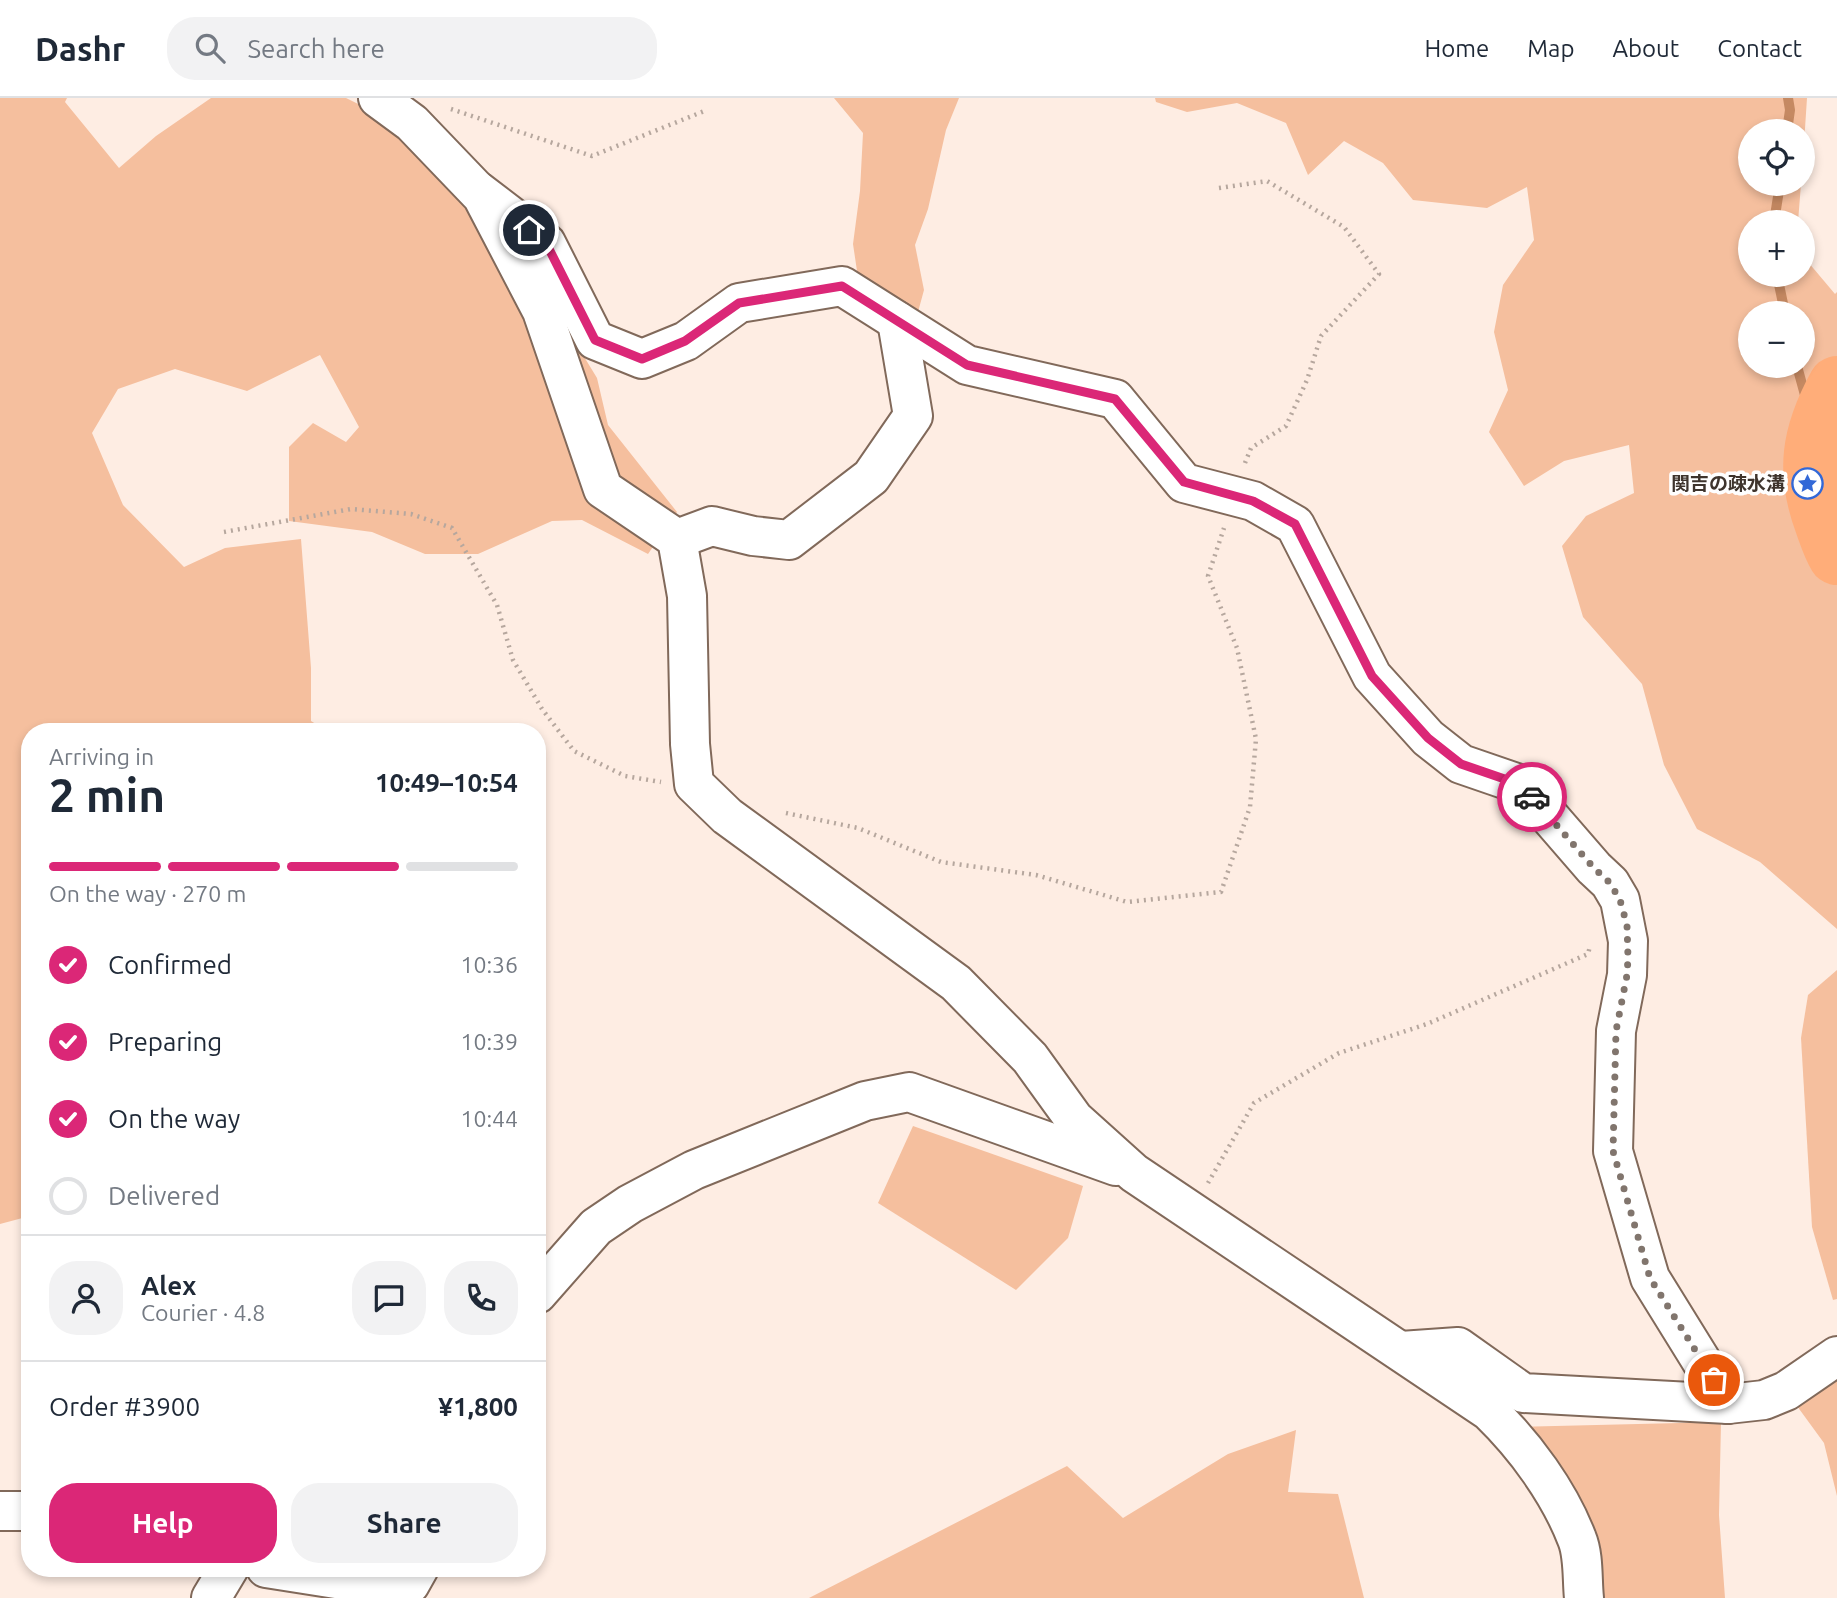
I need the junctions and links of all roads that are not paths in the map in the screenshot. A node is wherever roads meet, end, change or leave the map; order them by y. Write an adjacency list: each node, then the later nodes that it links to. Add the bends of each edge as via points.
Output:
1 (379, 98): 2 (street, via 412,123)
2 (478, 191): 3 (street, via 546,243 595,340 642,359 685,341 739,303 842,286); 4 (street, via 542,311 603,489)
3 (897, 321): 4 (street, via 913,416 871,477 789,540 712,526); 9 (street, via 967,365 1115,399 1184,482 1253,501 1295,524 1372,676 1428,738 1461,764 1522,785 1610,883 1620,900 1628,941 1627,975 1616,1031 1613,1151 1650,1278)
4 (677, 539): 5 (street, via 687,596 694,784 727,816 956,983 1030,1058 1073,1119)
5 (1134, 1172): 6 (street, via 909,1092 887,1096 694,1170 630,1204 596,1227); 7 (street)
6 (546, 1284)
7 (1401, 1351): 9 (street, via 1458,1347 1523,1393); 16 (street, via 1489,1411 1518,1439 1578,1541)
8 (1837, 1356): 9 (street, via 1786,1391 1764,1400)
9 (1728, 1404)
10 (0, 1511): 11 (street)
11 (21, 1511)
12 (224, 1577): 15 (street)
13 (323, 1577): 14 (street, via 400,1589)
14 (414, 1577)
15 (211, 1598)
16 (1584, 1598)

